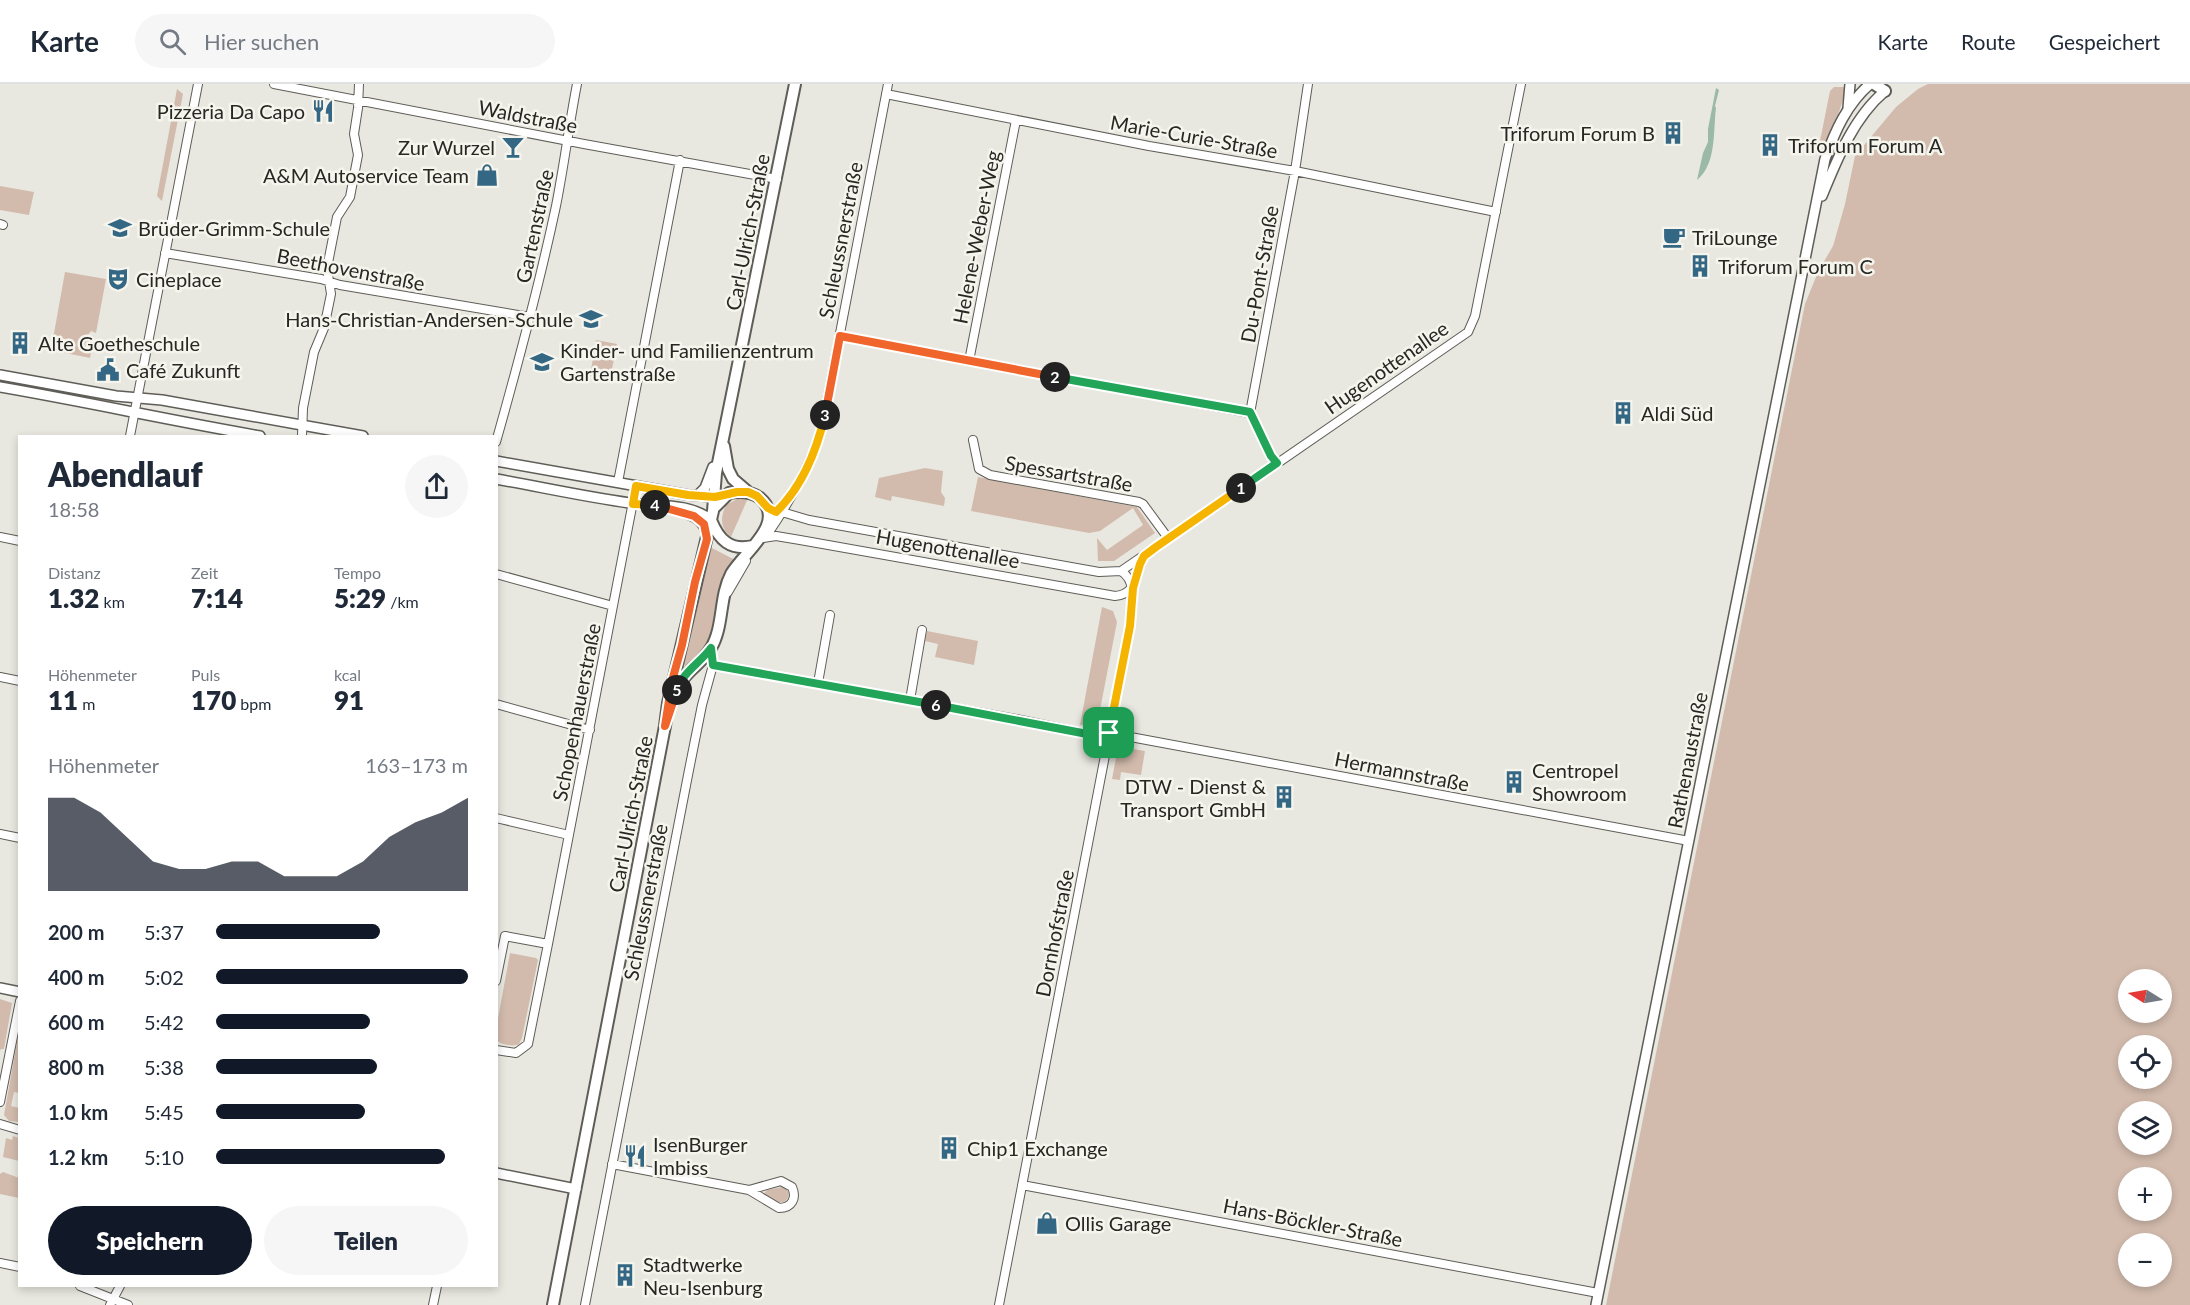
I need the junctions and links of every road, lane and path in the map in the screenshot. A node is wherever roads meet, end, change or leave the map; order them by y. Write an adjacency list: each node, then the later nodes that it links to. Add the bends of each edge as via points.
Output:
1 (198, 84): 23 (street)
2 (274, 84): 14 (street, Waldstraße)
3 (359, 84): 14 (street)
4 (577, 84): 17 (street, Gartenstraße)
5 (795, 84): 20 (main road, Carl-Ulrich-Straße)
6 (888, 84): 13 (street, Schleussnerstraße)
7 (1308, 84): 19 (street, Du-Pont-Straße)
8 (1521, 84): 21 (street, Hugenottenallee)
9 (1850, 84): 15 (street)
10 (1872, 84): 12 (main road); 15 (street, Rathenaustraße)
11 (1894, 84): 12 (main road)
12 (1883, 88): 22 (street, Rathenaustraße, via 1841,153)
13 (886, 94): 16 (street, Marie-Curie-Straße); 26 (street, Schleussnerstraße)
14 (357, 100): 17 (street, Waldstraße); 24 (street, via 354,134 358,155 350,197 337,217 327,268)
15 (1848, 108): 22 (street, Rathenaustraße, via 1825,159)
16 (1016, 120): 19 (street, Marie-Curie-Straße); 27 (street, Helene-Weber-Weg)
17 (567, 140): 18 (street, Waldstraße); 25 (street, Gartenstraße)
18 (680, 160): 20 (street, Waldstraße); 44 (street)
19 (1295, 171): 21 (street, Marie-Curie-Straße); 31 (street, Du-Pont-Straße)
20 (777, 179): 40 (main road, Carl-Ulrich-Straße)
21 (1496, 212): 42 (street, Hugenottenallee, via 1475,316 1468,332)
22 (1813, 221): 80 (street, Rathenaustraße)
23 (165, 253): 24 (street, Beethovenstraße); 30 (street)
24 (329, 282): 25 (street, Beethovenstraße); 33 (street, via 329,306 314,352)
25 (530, 317): 38 (street, Gartenstraße)
26 (840, 336): 27 (street); 52 (street, Schleussnerstraße, via 821,432 804,472 786,502)
27 (969, 361): 31 (street)
28 (0, 375): 30 (street)
29 (0, 387): 32 (street)
30 (137, 398): 32 (street); 33 (street)
31 (1250, 412): 42 (street)
32 (134, 413): 34 (street); 35 (street)
33 (303, 426): 36 (street); 37 (street)
34 (130, 435)
35 (254, 435)
36 (302, 435)
37 (357, 435)
38 (498, 435)
39 (973, 440): 55 (street, Spessartstraße, via 979,470 1139,502)
40 (723, 443): 46 (main road, Hugenottenallee, via 733,479); 48 (street, via 710,478); 49 (main road, Carl-Ulrich-Straße)
41 (498, 461): 44 (street)
42 (1277, 463): 55 (street, Hugenottenallee)
43 (498, 479): 50 (street)
44 (618, 482): 45 (street)
45 (636, 486): 48 (street); 50 (street, Schopenhauerstraße)
46 (748, 492): 47 (main road); 52 (main road, Hugenottenallee)
47 (729, 493): 49 (street); 53 (main road, via 718,502)
48 (698, 495): 49 (street)
49 (715, 497): 53 (main road, Carl-Ulrich-Straße)
50 (633, 504): 51 (street); 63 (street, Schopenhauerstraße)
51 (663, 507): 53 (street); 56 (street, via 702,521)
52 (775, 511): 58 (street, Schleussnerstraße); 58 (main road); 60 (street, Hugenottenallee, via 1099,572)
53 (712, 516): 56 (main road, Carl-Ulrich-Straße); 58 (main road, Hugenottenallee, via 726,543 740,547)
54 (0, 537): 57 (street)
55 (1168, 538): 59 (street, Hugenottenallee)
56 (707, 539): 73 (main road, Carl-Ulrich-Straße, via 672,681)
57 (18, 541)
58 (758, 541): 62 (street, Hugenottenallee, via 776,536 1109,595 1122,595); 66 (main road, Schleussnerstraße, via 732,573 724,590)
59 (1144, 556): 60 (street, Hugenottenallee); 62 (street)
60 (1121, 571): 62 (street)
61 (498, 575): 63 (street)
62 (1133, 588): 75 (street, Dornhofstraße, via 1130,626)
63 (613, 606): 74 (street, Schopenhauerstraße)
64 (830, 615): 70 (street)
65 (922, 630): 71 (street)
66 (711, 648): 67 (street, Schleussnerstraße); 73 (main road, Schleussnerstraße, via 678,685)
67 (713, 665): 70 (street, Hermannstraße); 91 (street, Schleussnerstraße, via 699,716)
68 (0, 677): 69 (street)
69 (18, 681)
70 (818, 683): 71 (street, Hermannstraße)
71 (910, 700): 75 (street, Hermannstraße)
72 (498, 705): 74 (street)
73 (665, 726): 94 (main road, Carl-Ulrich-Straße)
74 (590, 730): 78 (street, Schopenhauerstraße)
75 (1109, 735): 80 (street, Hermannstraße); 93 (street, Dornhofstraße)
76 (498, 818): 78 (street)
77 (0, 834): 79 (street)
78 (569, 836): 82 (street, Schopenhauerstraße)
79 (18, 838)
80 (1689, 841): 101 (street, Rathenaustraße)
81 (501, 935): 82 (street); 83 (street)
82 (549, 944): 87 (street, Schopenhauerstraße, via 528,1044 516,1053)
83 (498, 963)
84 (0, 988): 85 (street)
85 (18, 992)
86 (18, 1011): 88 (street)
87 (498, 1050)
88 (0, 1101)
89 (0, 1124): 90 (street)
90 (18, 1129)
91 (612, 1164): 95 (street); 106 (street, Schleussnerstraße)
92 (498, 1173): 94 (street)
93 (1022, 1185): 101 (street, Hans-Böckler-Straße); 107 (street, Dornhofstraße)
94 (576, 1189): 105 (main road, Carl-Ulrich-Straße)
95 (749, 1190): 95 (street, via 779,1208 791,1204 795,1196 792,1187 781,1181)
96 (0, 1263): 97 (street)
97 (18, 1267)
98 (82, 1287): 102 (street)
99 (120, 1287): 102 (street)
100 (437, 1287): 104 (street)
101 (1598, 1293): 108 (street, Rathenaustraße)
102 (112, 1302): 103 (street)
103 (128, 1305)
104 (433, 1305)
105 (553, 1305)
106 (585, 1305)
107 (999, 1305)
108 (1596, 1305)

